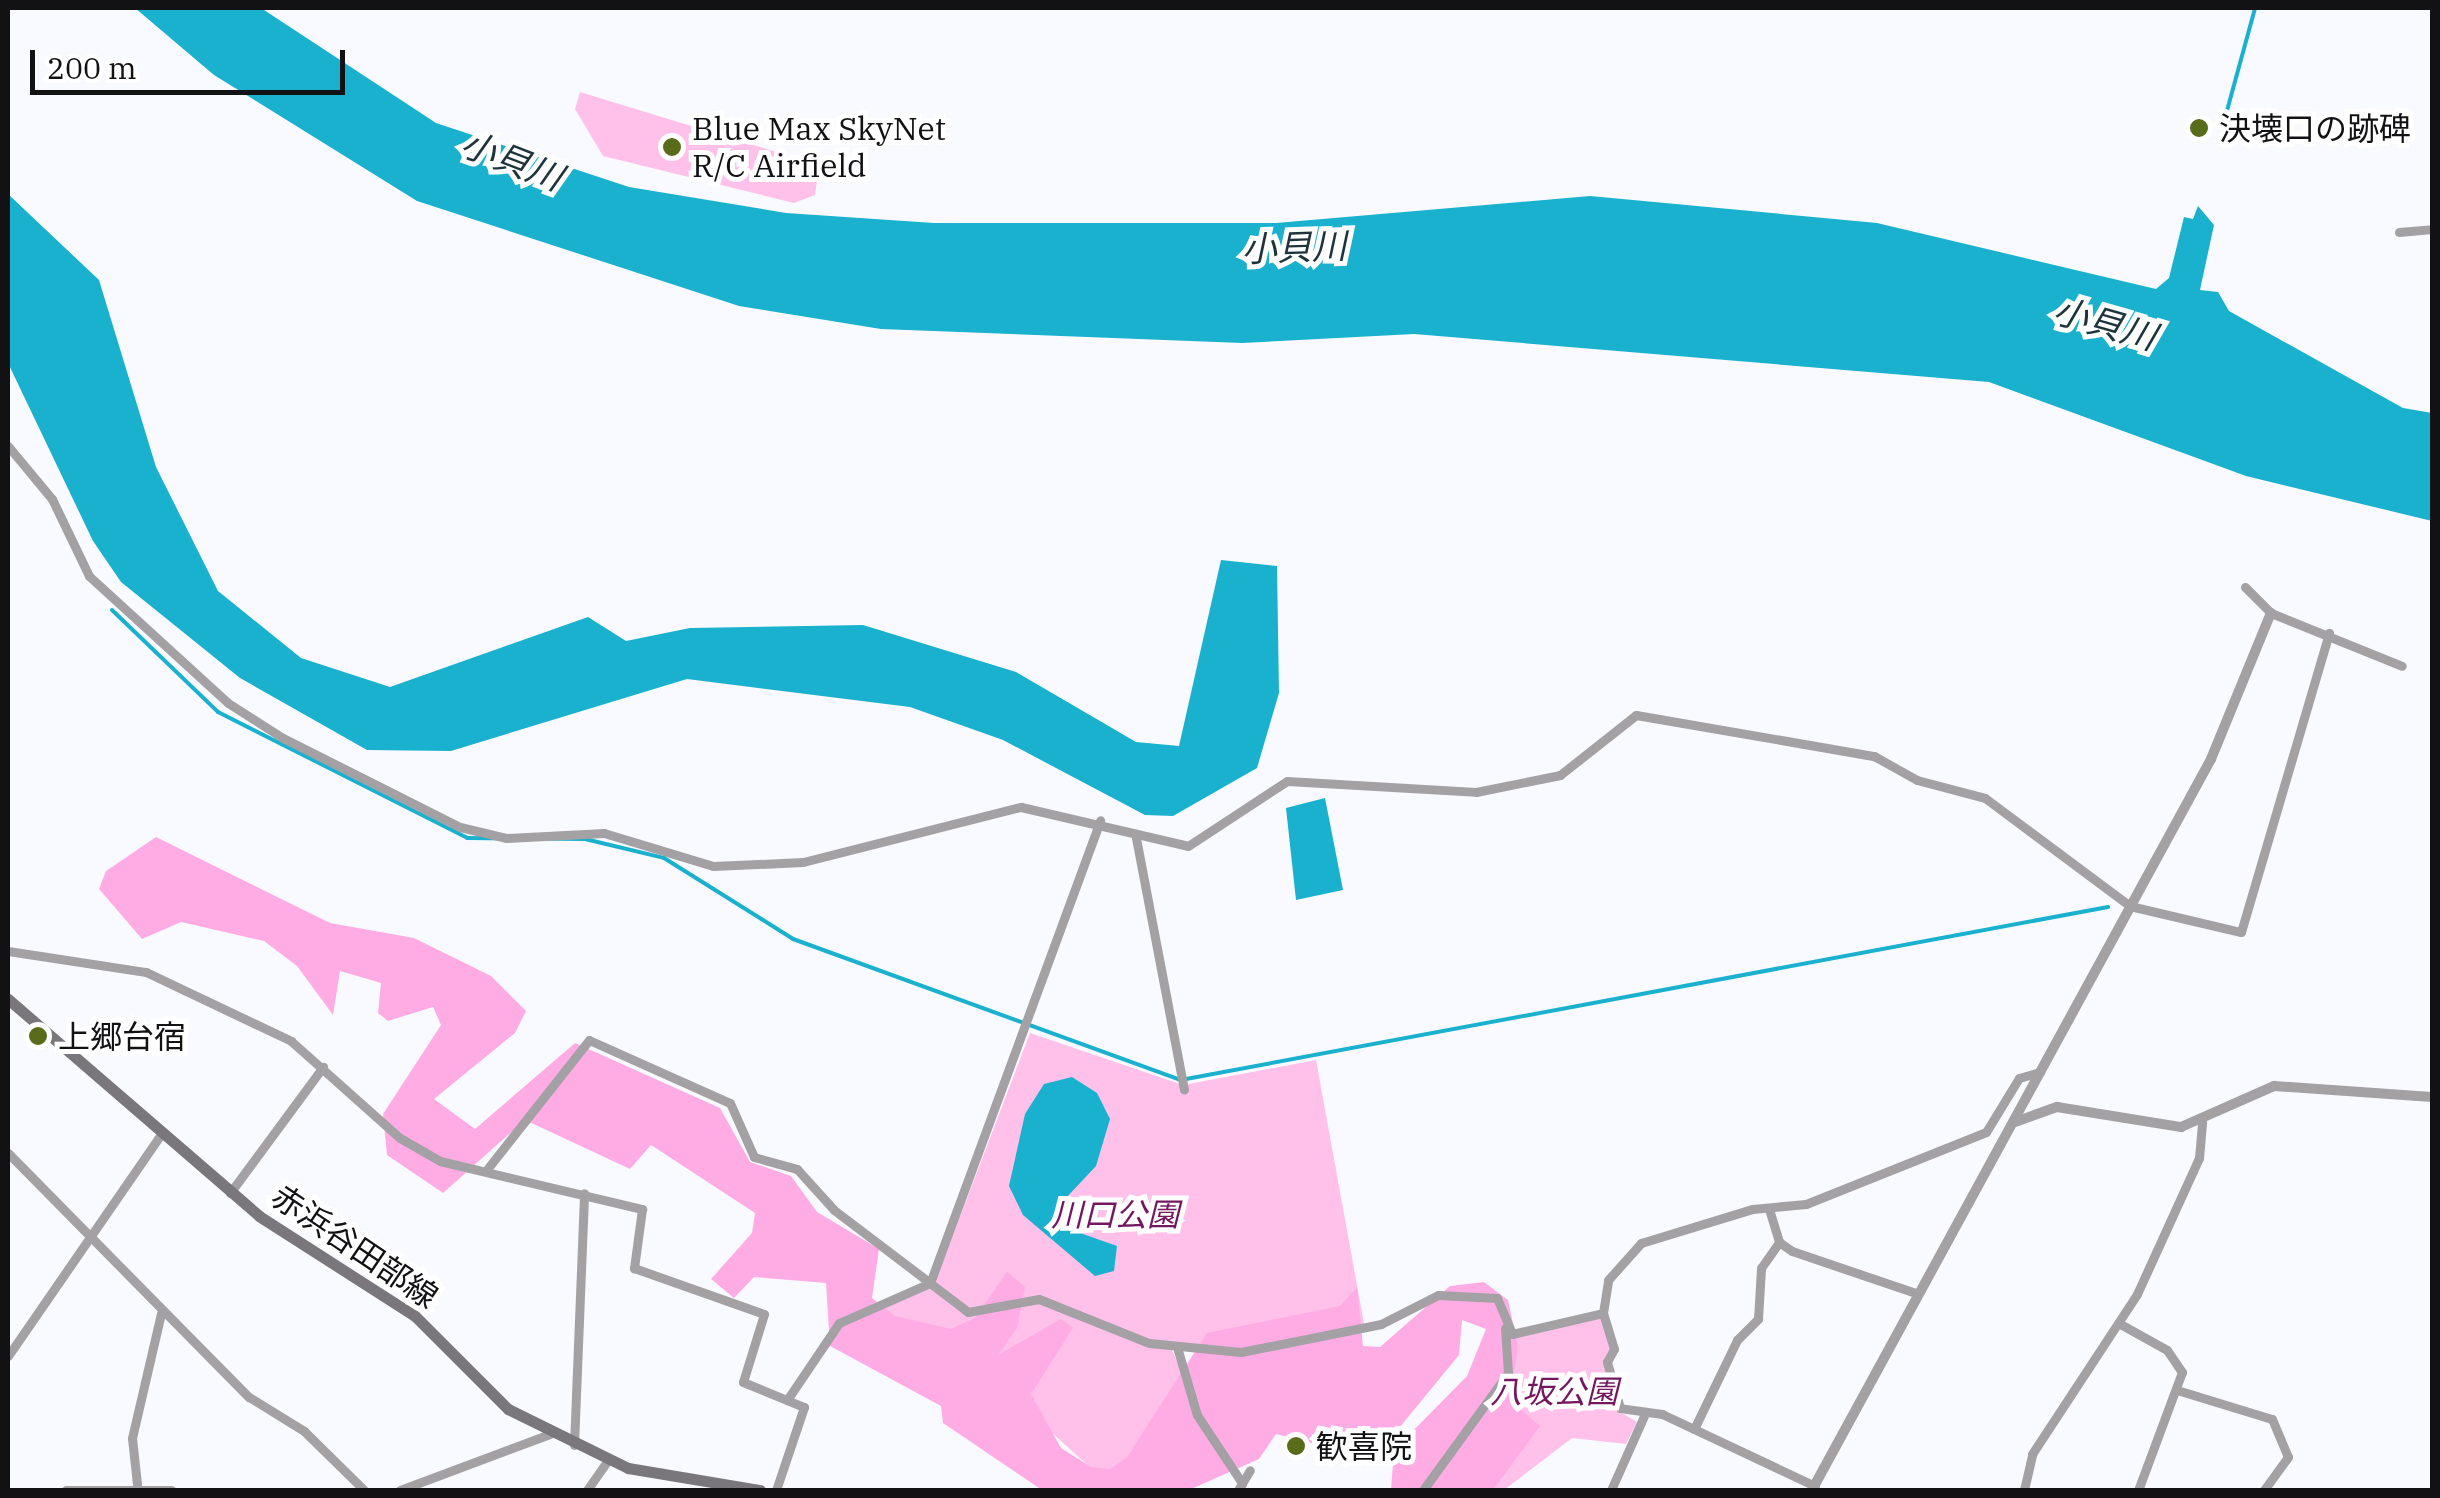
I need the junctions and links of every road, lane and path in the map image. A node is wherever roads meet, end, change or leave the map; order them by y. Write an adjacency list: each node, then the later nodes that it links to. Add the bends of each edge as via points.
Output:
1 (2432, 228): 2 (street)
2 (2399, 232)
3 (8, 446): 8 (street, via 52,499 88,576 228,703 460,827 506,838 604,833 713,866 769,867 1021,808)
4 (2246, 587): 5 (street)
5 (2271, 613): 6 (street); 10 (street, via 2211,759)
6 (2328, 633): 7 (street); 10 (street, via 2241,932)
7 (2402, 666)
8 (1100, 820): 9 (street); 27 (street)
9 (1136, 838): 10 (street, via 1188,846 1287,781 1476,792 1560,775 1636,715 1874,756 1985,798); 15 (street)
10 (2130, 906): 14 (street)
11 (8, 950): 13 (street, via 146,972 291,1041)
12 (8, 999): 19 (main road, 赤浜谷田部線)
13 (324, 1067): 21 (street, via 400,1138 440,1161); 22 (street)
14 (2040, 1072): 18 (street); 24 (street, via 2019,1078 1986,1132 1806,1204)
15 (1184, 1089)
16 (2432, 1097): 17 (street, via 2274,1086)
17 (2202, 1122): 18 (street, via 2155,1126 2057,1107); 31 (street, via 2200,1158)
18 (2011, 1126): 28 (street)
19 (160, 1136): 22 (main road, 赤浜谷田部線); 25 (street)
20 (8, 1153): 25 (street)
21 (488, 1168): 23 (street); 27 (street, via 589,1040 730,1104 754,1157 797,1168 834,1210)
22 (230, 1193): 39 (main road, 赤浜谷田部線, via 415,1316 494,1397)
23 (584, 1193): 36 (street, via 642,1209 634,1268 764,1314 742,1382); 40 (street)
24 (1769, 1209): 26 (street); 30 (street, via 1641,1242 1608,1280)
25 (90, 1231): 29 (street); 34 (street)
26 (1779, 1242): 28 (street); 38 (street, via 1761,1268 1758,1320 1737,1340)
27 (930, 1282): 33 (street, via 968,1312 1040,1299); 36 (street, via 839,1324)
28 (1918, 1294): 45 (street)
29 (161, 1313): 43 (street, via 132,1438); 49 (street)
30 (1603, 1313): 32 (street); 37 (street, via 1614,1334 1606,1362 1614,1397)
31 (2122, 1325): 35 (street, via 2178,1360); 56 (street, via 2032,1454)
32 (1505, 1328): 33 (street, via 1497,1298 1438,1296 1365,1329 1241,1352); 54 (street, via 1508,1373)
33 (1177, 1348): 44 (street, via 1197,1415)
34 (8, 1356)
35 (2177, 1390): 57 (street); 58 (street, via 2272,1419 2288,1457)
36 (786, 1400): 53 (street, via 804,1406)
37 (1644, 1416): 38 (street); 55 (street)
38 (1694, 1429): 45 (street)
39 (550, 1434): 40 (main road, 赤浜谷田部線); 50 (street)
40 (574, 1445): 41 (main road, 赤浜谷田部線)
41 (606, 1461): 51 (street); 52 (main road, 赤浜谷田部線)
42 (1250, 1470): 44 (street)
43 (137, 1484): 47 (street); 48 (street)
44 (1240, 1486)
45 (1814, 1488)
46 (66, 1490): 47 (street)
47 (98, 1490)
48 (171, 1490)
49 (364, 1490)
50 (400, 1490)
51 (587, 1490)
52 (760, 1490)
53 (776, 1490)
54 (1423, 1490)
55 (1611, 1490)
56 (2024, 1490)
57 (2138, 1490)
58 (2264, 1490)

